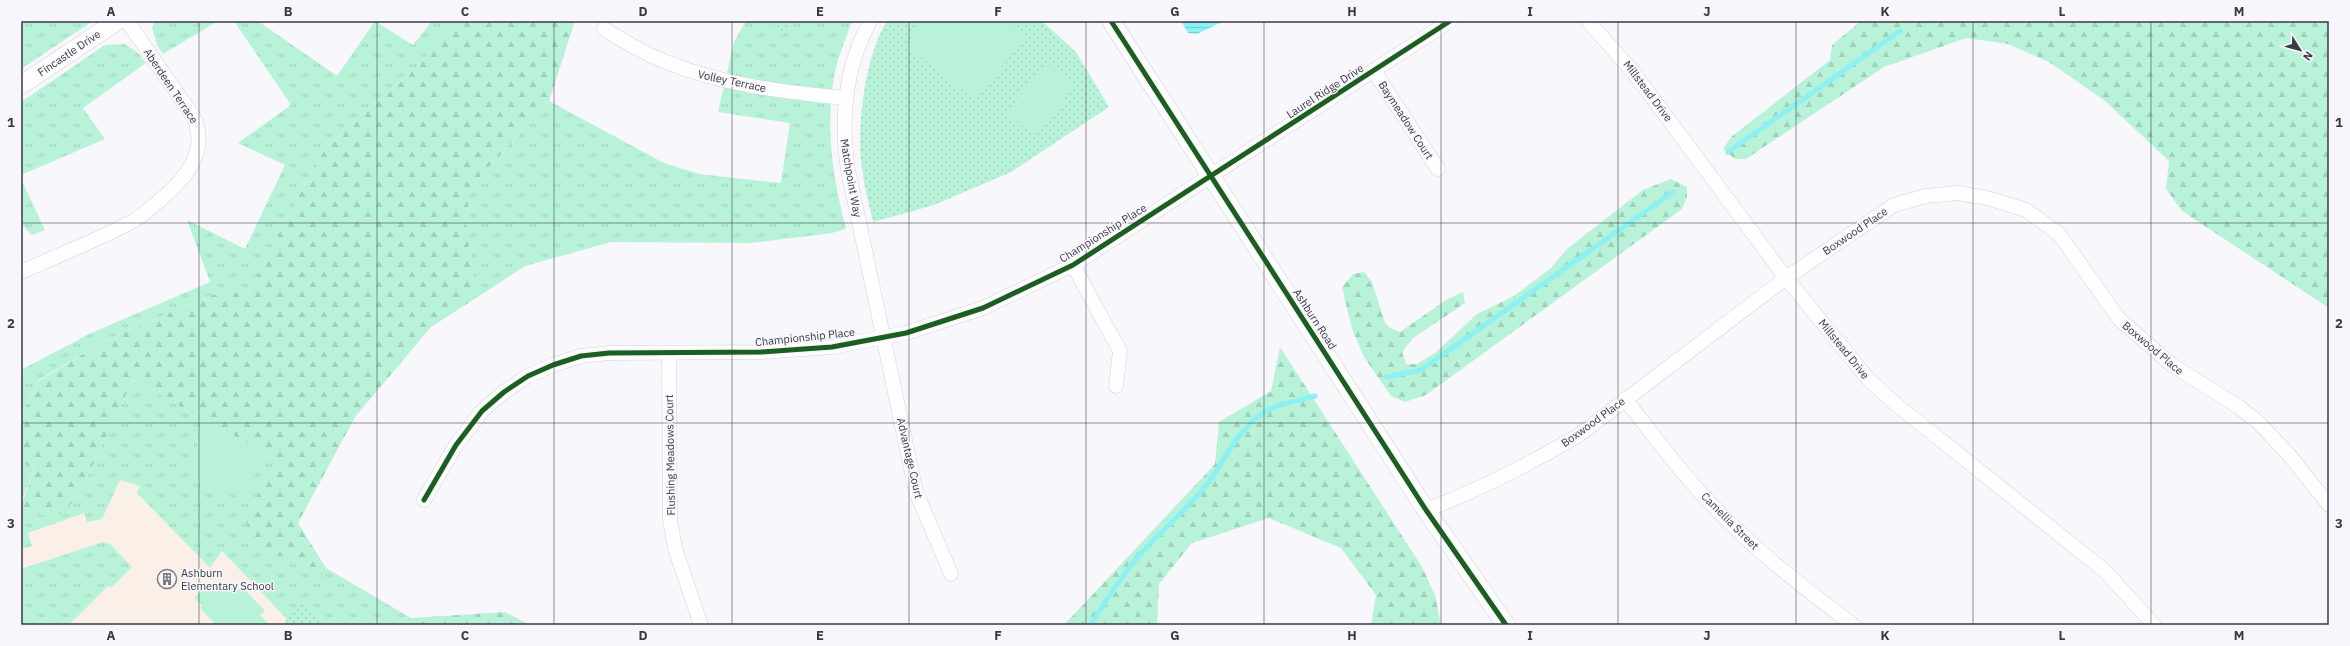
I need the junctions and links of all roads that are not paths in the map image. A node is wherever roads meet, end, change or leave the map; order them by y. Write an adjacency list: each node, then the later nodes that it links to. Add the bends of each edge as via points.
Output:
1 (117, 21): 9 (street, Fincastle Drive)
2 (127, 21): 14 (street, Aberdeen Terrace, via 199,127 196,158 189,170 167,194 136,219)
3 (870, 21): 10 (street, Matchpoint Way, via 855,56)
4 (1111, 21): 12 (street, Ashburn Road)
5 (1450, 21): 8 (street, Laurel Ridge Drive)
6 (1588, 21): 15 (street, Millstead Drive, via 1634,73)
7 (604, 29): 10 (street, Volley Terrace, via 665,62 704,76 744,85)
8 (1374, 71): 11 (street, Baymeadow Court); 12 (street, Laurel Ridge Drive)
9 (21, 85)
10 (845, 98): 16 (street, Matchpoint Way, via 844,137 848,170)
11 (1438, 169)
12 (1211, 176): 13 (street, Championship Place); 22 (street, Ashburn Road)
13 (1073, 265): 16 (street, Championship Place, via 983,308); 18 (street, via 1120,352)
14 (21, 272)
15 (1786, 278): 19 (street, Boxwood Place); 21 (street, Boxwood Place, via 1894,205 1926,196 1958,193 2026,210 2059,234 2125,324 2172,365 2239,407 2258,422 2290,456); 27 (street, Millstead Drive, via 1869,380 2105,571)
16 (883, 338): 17 (street, Championship Place, via 789,351); 23 (street, Advantage Court, via 916,492)
17 (669, 353): 20 (street, Championship Place, via 609,353 581,356 553,364 528,376 504,392 478,416 456,444); 24 (street, Flushing Meadows Court, via 670,520 675,548)
18 (1116, 386)
19 (1625, 399): 22 (street, Boxwood Place, via 1579,435 1543,457 1460,497); 26 (street, Camellia Street, via 1692,484 1728,522 1769,560)
20 (424, 500)
21 (2329, 505)
22 (1426, 510): 25 (street, Ashburn Road)
23 (951, 574)
24 (701, 625)
25 (1506, 625)
26 (1853, 625)
27 (2154, 625)

